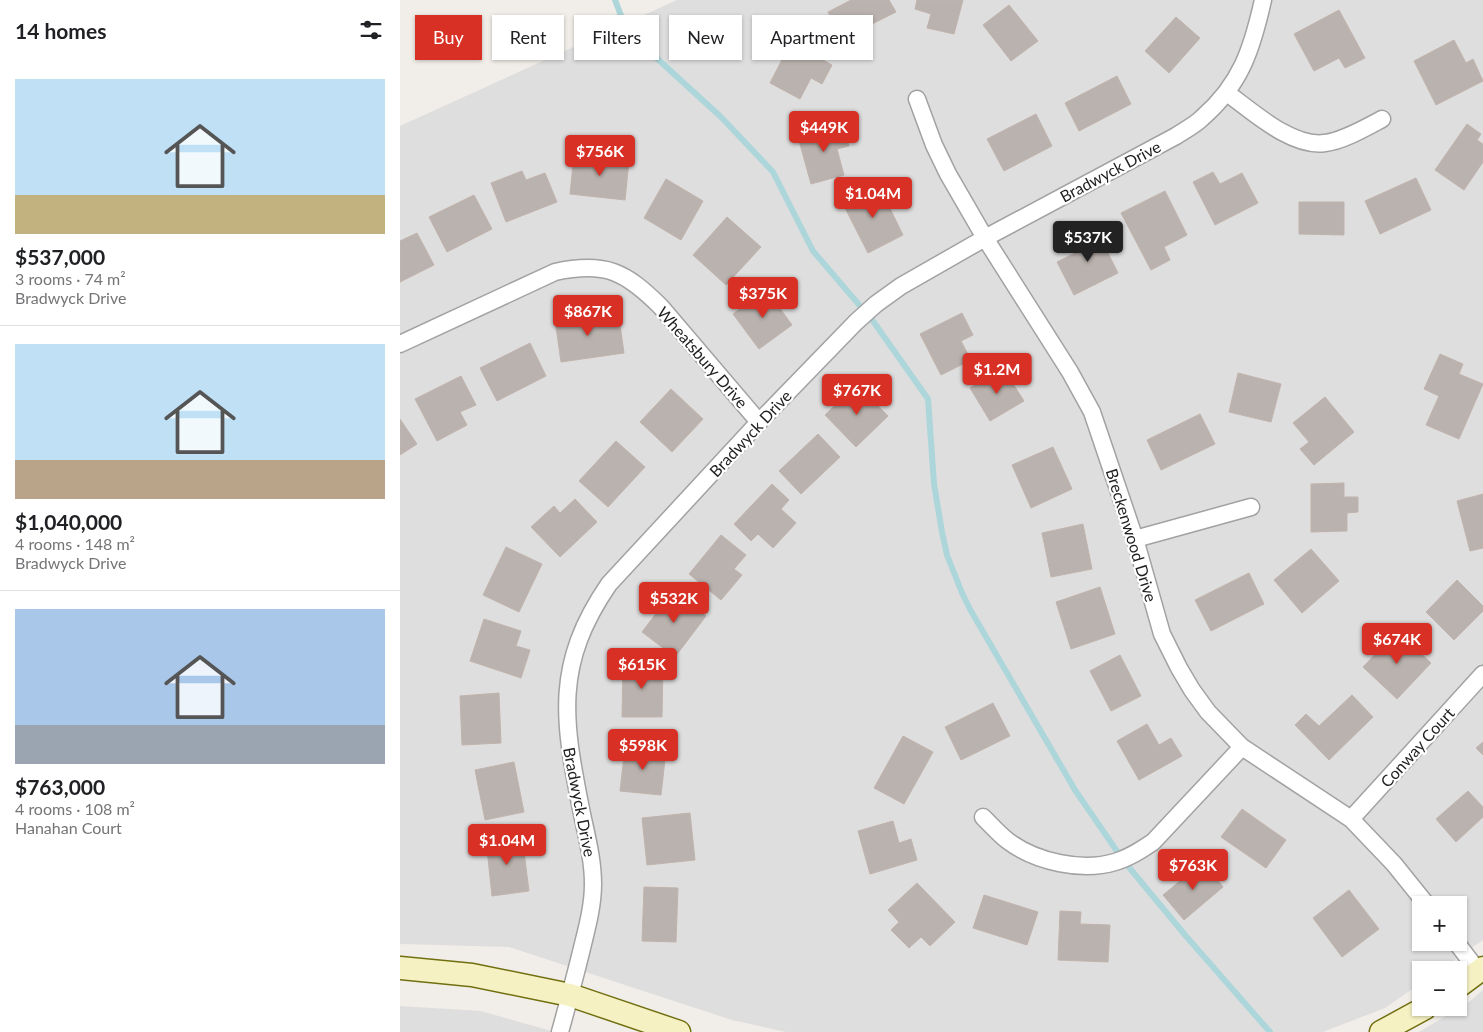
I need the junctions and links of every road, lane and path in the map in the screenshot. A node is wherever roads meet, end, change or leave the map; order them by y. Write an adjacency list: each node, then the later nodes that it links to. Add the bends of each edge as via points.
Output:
1 (1263, 0): 2 (street, Bradwyck Drive, via 1245,63)
2 (1227, 93): 4 (street, via 1278,130 1308,142 1326,144); 5 (street, Bradwyck Drive, via 1201,119 1176,136)
3 (917, 99): 5 (street, Breckenwood Drive, via 934,146)
4 (1382, 119)
5 (985, 238): 7 (street, Bradwyck Drive, via 876,304); 9 (street, Breckenwood Drive, via 1092,412)
6 (400, 344): 7 (street, Wheatsbury Drive, via 555,272 577,267 613,272 646,292)
7 (759, 422): 19 (street, Bradwyck Drive, via 609,584 577,643 567,686 567,729 592,862 593,884 589,917)
8 (1251, 507): 9 (street)
9 (1135, 539): 11 (street, Breckenwood Drive, via 1162,634 1170,651 1208,712)
10 (1483, 674): 13 (street, Conway Court)
11 (1242, 747): 12 (street, via 1153,842 1116,862 1081,866 1038,857 1009,842); 13 (street, Breckenwood Drive)
12 (983, 817)
13 (1351, 819): 14 (street, Breckenwood Drive)
14 (1419, 896)
15 (1464, 951): 17 (street)
16 (400, 968): 19 (street, via 472,974)
17 (1481, 969): 18 (street)
18 (1467, 980)
19 (570, 996): 21 (street, Bradwyck Drive); 22 (street)
20 (1412, 1015): 23 (street)
21 (560, 1032)
22 (679, 1032)
23 (1382, 1032)

